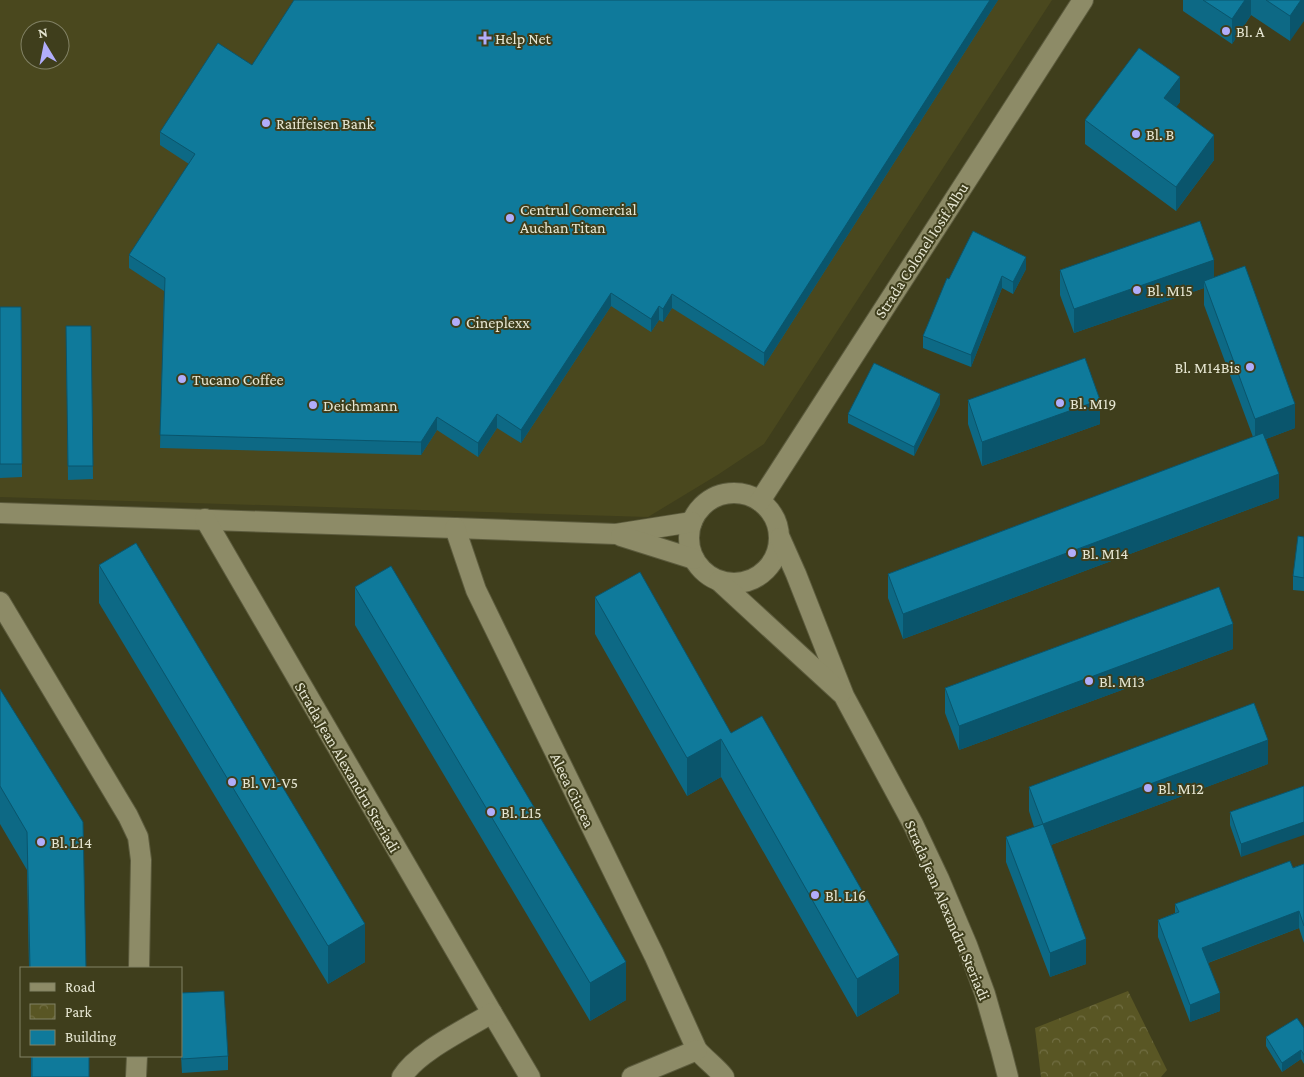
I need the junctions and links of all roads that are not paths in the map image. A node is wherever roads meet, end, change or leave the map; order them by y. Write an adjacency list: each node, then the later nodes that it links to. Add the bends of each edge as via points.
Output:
1 (1083, 0): 2 (street, Strada Colonel Iosif Albu)
2 (760, 501): 5 (street, via 743,494 723,494 704,505); 8 (street, via 777,523)
3 (0, 513): 4 (street)
4 (205, 520): 6 (street); 14 (street, Strada Jean Alexandru Steriadi)
5 (692, 522): 7 (street); 9 (street, via 689,535)
6 (455, 528): 7 (street); 15 (street, Aleea Ciucea, via 476,590)
7 (616, 534): 9 (street)
8 (780, 538): 10 (street, via 778,552 761,575 734,584); 12 (street, Strada Jean Alexandru Steriadi)
9 (694, 559): 10 (street, via 700,569)
10 (719, 581): 12 (street, Strada Jean Alexandru Steriadi)
11 (0, 602): 13 (street, via 138,837 141,860)
12 (844, 696): 22 (street, Strada Jean Alexandru Steriadi, via 913,824 967,945 985,994)
13 (139, 967)
14 (492, 1013): 18 (street, via 430,1050); 19 (street)
15 (697, 1050): 20 (street); 21 (street, Aleea Ciucea)
16 (137, 1057): 17 (street)
17 (136, 1077)
18 (402, 1077)
19 (530, 1077)
20 (632, 1077)
21 (724, 1077)
22 (1008, 1077)

